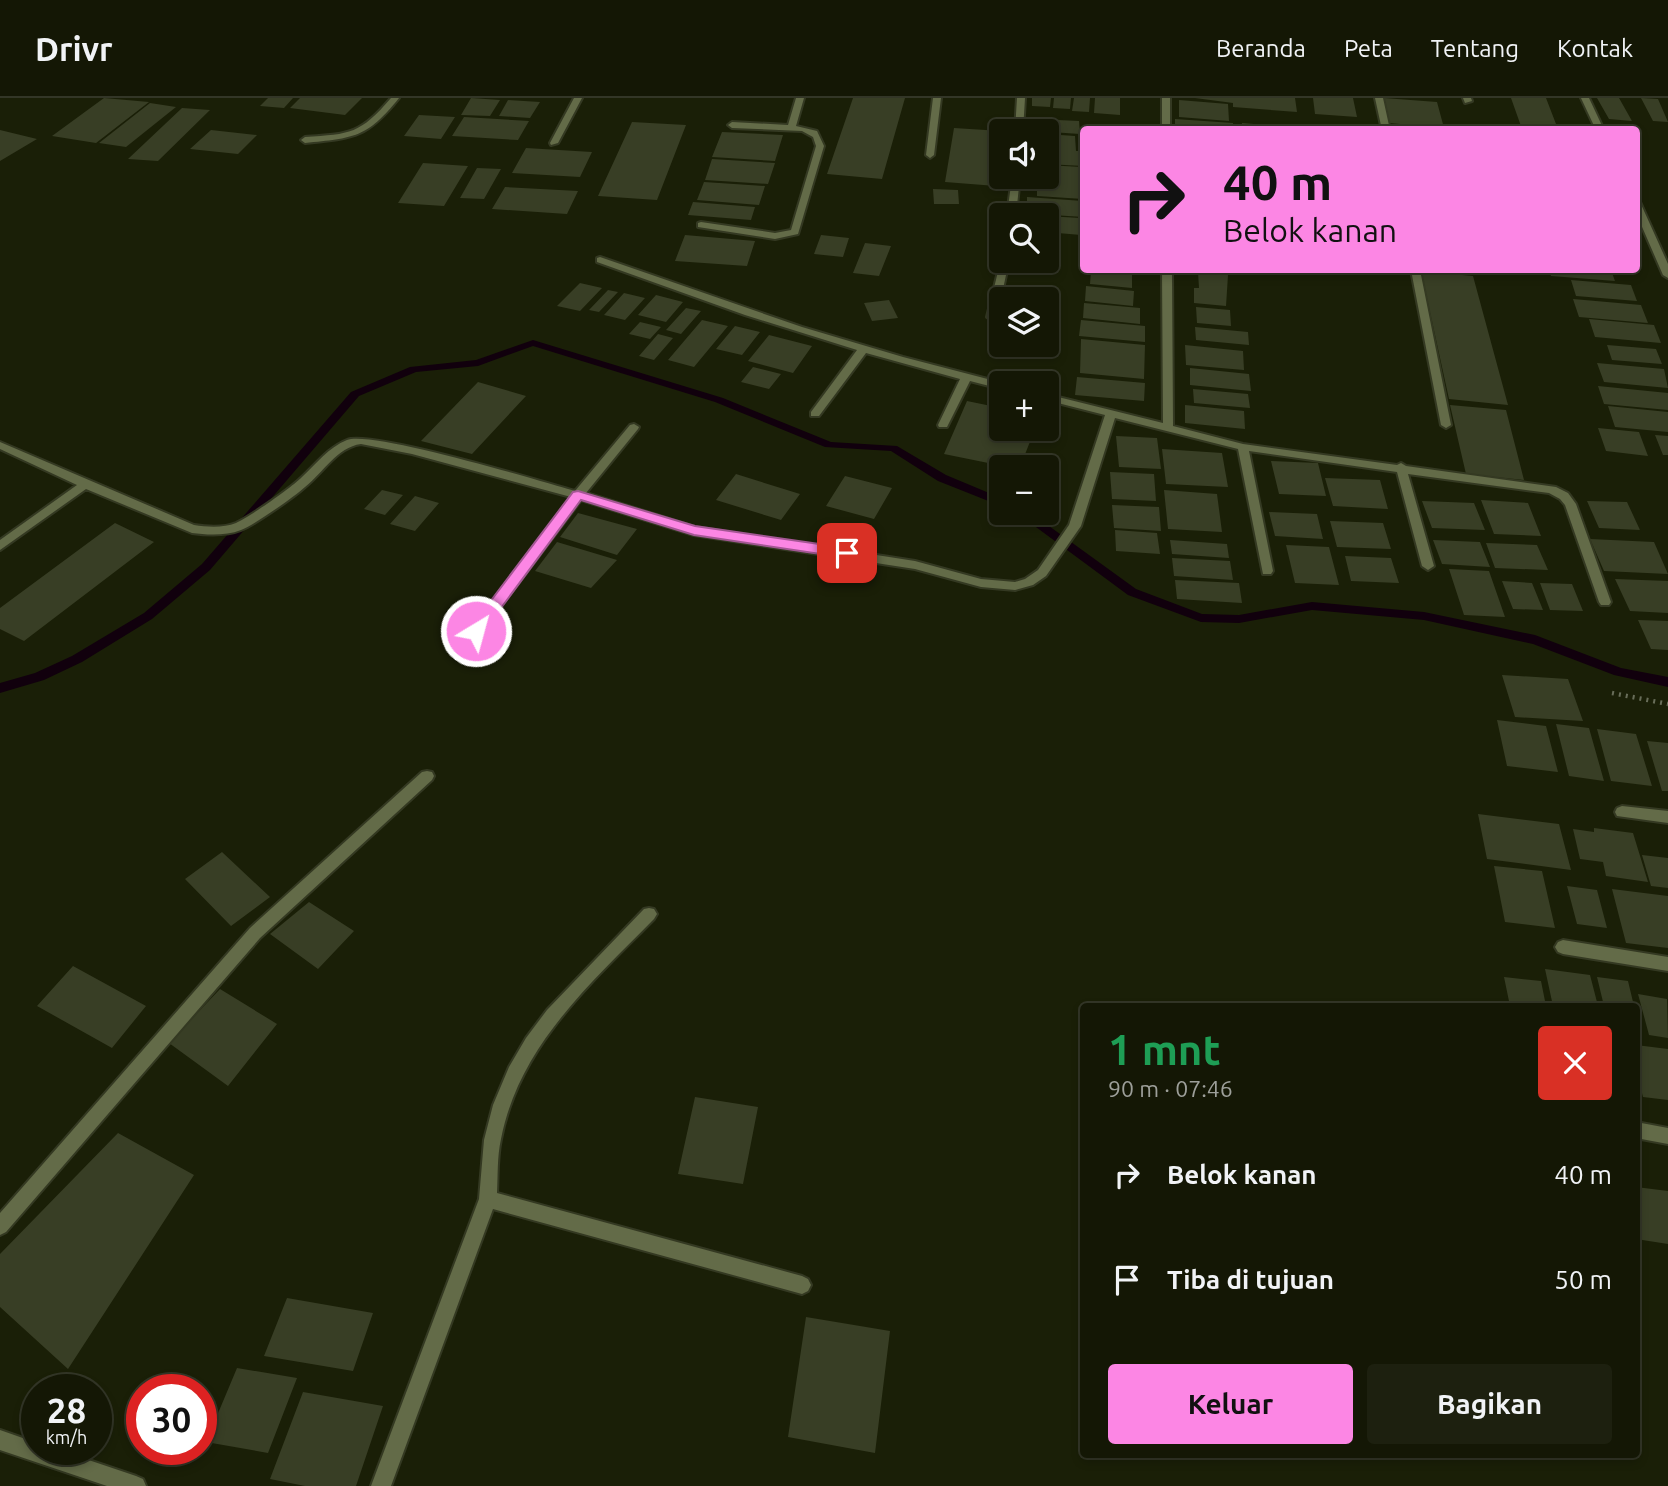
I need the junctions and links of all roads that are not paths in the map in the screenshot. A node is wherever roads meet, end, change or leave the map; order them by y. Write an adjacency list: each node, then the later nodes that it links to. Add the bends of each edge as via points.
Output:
1 (395, 98): 15 (street, via 372,126 360,133)
2 (578, 98): 16 (street)
3 (800, 98): 14 (street)
4 (937, 98): 17 (street)
5 (1021, 98): 9 (street)
6 (1166, 98): 11 (street)
7 (1380, 98): 12 (street)
8 (1585, 98): 13 (street)
9 (1020, 119)
10 (732, 125): 14 (street)
11 (1166, 126)
12 (1385, 126)
13 (1598, 126)
14 (791, 128): 19 (street, via 814,131 820,146 795,232 775,236)
15 (305, 140)
16 (554, 143)
17 (930, 155)
18 (1640, 211): 23 (street)
19 (701, 225)
20 (600, 260): 24 (street, via 732,309)
21 (1167, 273): 33 (street)
22 (1416, 273): 31 (street)
23 (1668, 275)
24 (863, 350): 25 (street); 29 (street)
25 (966, 378): 26 (street); 30 (street)
26 (989, 383)
27 (1059, 400): 28 (street)
28 (1111, 413): 33 (street); 38 (street, via 1074,526 1042,573 1015,586 981,583 915,565 694,531)
29 (815, 414)
30 (943, 425)
31 (1446, 425)
32 (634, 427): 38 (street)
33 (1168, 429): 35 (street)
34 (0, 445): 37 (street)
35 (1243, 447): 36 (street); 41 (street)
36 (1401, 467): 40 (street); 42 (street, via 1552,490 1564,496)
37 (85, 484): 38 (street, via 192,529 221,530 238,527 301,485 337,450 361,441); 39 (street)
38 (578, 495): 43 (street)
39 (0, 546)
40 (1428, 566)
41 (1267, 572)
42 (1605, 602)
43 (476, 631)
44 (427, 776): 53 (street, via 255,933)
45 (1622, 813): 46 (street)
46 (1668, 817)
47 (649, 914): 52 (street, via 550,1017 526,1050 492,1140)
48 (1563, 947): 49 (street)
49 (1668, 964)
50 (1640, 1131): 51 (street)
51 (1668, 1136)
52 (488, 1199): 54 (street); 57 (street)
53 (0, 1226)
54 (802, 1285)
55 (0, 1440): 56 (street)
56 (136, 1486)
57 (381, 1486)

